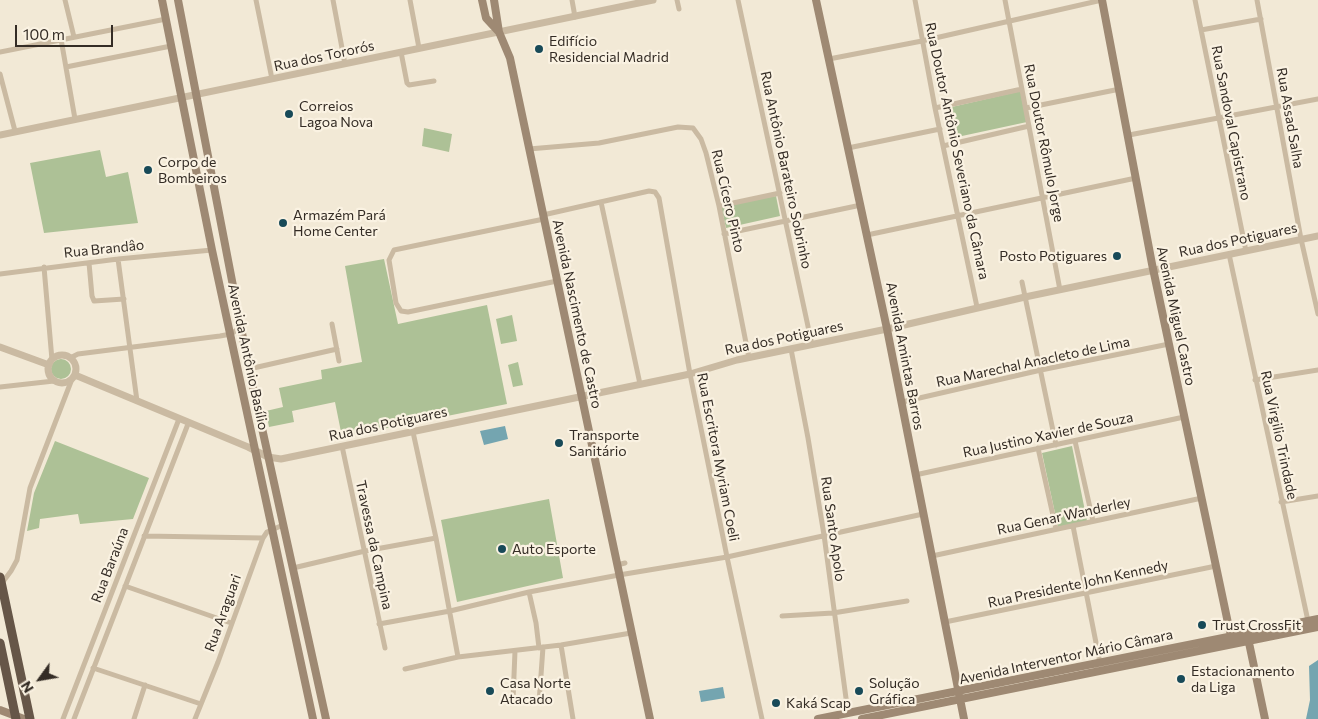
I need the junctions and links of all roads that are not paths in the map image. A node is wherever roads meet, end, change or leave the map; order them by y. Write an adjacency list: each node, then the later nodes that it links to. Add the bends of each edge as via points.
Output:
1 (65, 0): 26 (street)
2 (162, 0): 21 (main road, Avenida Antônio Basílio)
3 (178, 0): 41 (main road, Avenida Antônio Basílio)
4 (256, 0): 37 (street)
5 (334, 0): 34 (street)
6 (410, 0): 30 (street)
7 (482, 0): 25 (main road, Avenida Nascimento de Castro, via 488,22)
8 (494, 0): 25 (main road, Avenida Nascimento de Castro)
9 (572, 0): 20 (street)
10 (650, 0): 20 (street, Rua dos Tororós)
11 (677, 0): 19 (street)
12 (738, 0): 58 (street, Rua Antônio Barateiro Sobrinho)
13 (816, 0): 33 (main road, Avenida Amintas Barros)
14 (915, 0): 28 (street, Rua Doutor Antônio Severiano da Câmara)
15 (1005, 0): 23 (street, Rua Doutor Rômulo Jorge)
16 (1102, 0): 23 (street); 40 (main road, Avenida Miguel Castro)
17 (1196, 0): 24 (street, Rua Sandoval Capistrano)
18 (1257, 0): 22 (street, Rua Assad Salha)
19 (679, 9)
20 (575, 17): 25 (street, Rua dos Tororós)
21 (166, 19): 26 (street); 29 (main road, Avenida Antônio Basílio)
22 (1261, 19): 24 (street); 44 (street, Rua Assad Salha)
23 (1009, 22): 28 (street); 39 (street, Rua Doutor Rômulo Jorge)
24 (1201, 30): 47 (street, Rua Sandoval Capistrano)
25 (499, 32): 30 (street, Rua dos Tororós); 56 (main road, Avenida Nascimento de Castro, via 510,58)
26 (74, 37): 27 (street)
27 (61, 39): 31 (street); 35 (street)
28 (922, 41): 33 (street); 45 (street, Rua Doutor Antônio Severiano da Câmara)
29 (172, 46): 35 (street); 42 (main road, Avenida Antônio Basílio)
30 (419, 48): 32 (street, Rua dos Tororós)
31 (0, 52)
32 (401, 52): 34 (street, Rua dos Tororós); 38 (street, via 407,83)
33 (829, 59): 55 (main road, Avenida Amintas Barros)
34 (345, 64): 37 (street, Rua dos Tororós)
35 (66, 67): 48 (street)
36 (0, 74): 51 (street)
37 (272, 79): 41 (street, Rua dos Tororós)
38 (434, 81)
39 (1022, 89): 45 (street); 46 (street, Rua Doutor Rômulo Jorge)
40 (1120, 89): 46 (street); 53 (main road, Avenida Miguel Castro)
41 (196, 94): 42 (street, Rua dos Tororós); 86 (main road, Avenida Antônio Basílio)
42 (182, 97): 48 (street, Rua dos Tororós); 70 (main road, Avenida Antônio Basílio)
43 (1318, 99): 44 (street)
44 (1276, 106): 47 (street); 69 (street, Rua Assad Salha)
45 (935, 108): 50 (street, Rua Doutor Antônio Severiano da Câmara)
46 (1026, 108): 49 (street, Rua Doutor Rômulo Jorge)
47 (1218, 118): 53 (street); 71 (street, Rua Sandoval Capistrano)
48 (75, 119): 51 (street, Rua dos Tororós)
49 (1029, 126): 54 (street); 59 (street, Rua Doutor Rômulo Jorge)
50 (940, 129): 54 (street, Rua Doutor Antônio Severiano da Câmara); 55 (street)
51 (15, 132): 52 (street, Rua dos Tororós)
52 (0, 135)
53 (1129, 135): 57 (main road, Avenida Miguel Castro)
54 (943, 146): 63 (street, Rua Doutor Antônio Severiano da Câmara)
55 (848, 148): 62 (main road, Avenida Amintas Barros)
56 (529, 149): 61 (street, Rua Cícero Pinto, via 599,143 690,127 697,132 704,146); 64 (main road, Avenida Nascimento de Castro)
57 (1136, 178): 59 (street); 76 (main road, Avenida Miguel Castro)
58 (780, 193): 61 (street); 65 (street, Rua Antônio Barateiro Sobrinho)
59 (1043, 198): 63 (street); 80 (street, Rua Doutor Rômulo Jorge)
60 (601, 202): 64 (street); 102 (street, Rua Escritora Myriam Coeli, via 649,191 655,192 659,198); 106 (street)
61 (719, 206): 66 (street, Rua Cícero Pinto)
62 (861, 206): 65 (street); 67 (main road, Avenida Amintas Barros)
63 (958, 215): 67 (street); 83 (street, Rua Doutor Antônio Severiano da Câmara)
64 (543, 217): 78 (main road, Avenida Nascimento de Castro); 78 (street, via 397,249 389,260 396,303 405,312)
65 (786, 222): 66 (street); 89 (street, Rua Antônio Barateiro Sobrinho)
66 (724, 234): 96 (street, Rua Cícero Pinto)
67 (867, 235): 87 (main road, Avenida Amintas Barros)
68 (1318, 236): 69 (street, Rua dos Potiguares)
69 (1301, 239): 71 (street, Rua dos Potiguares); 84 (street, Rua Assad Salha)
70 (212, 250): 73 (street, Rua Brandâo); 88 (main road, Avenida Antônio Basílio)
71 (1246, 251): 72 (street, Rua dos Potiguares)
72 (1229, 254): 76 (street, Rua dos Potiguares); 104 (street, Rua Virgilio Trindade)
73 (118, 259): 74 (street, Rua Brandâo); 82 (street)
74 (89, 263): 75 (street, Rua Brandâo); 82 (street, via 92,300)
75 (44, 267): 77 (street, Rua Brandâo); 98 (street)
76 (1154, 271): 80 (street, Rua dos Potiguares); 90 (main road, Avenida Miguel Castro)
77 (0, 274)
78 (556, 281): 108 (main road, Avenida Nascimento de Castro)
79 (1022, 282): 81 (street)
80 (1060, 290): 81 (street, Rua dos Potiguares)
81 (1025, 297): 83 (street, Rua dos Potiguares); 100 (street)
82 (124, 299): 92 (street)
83 (977, 307): 87 (street, Rua dos Potiguares)
84 (1318, 314)
85 (332, 324): 93 (street)
86 (241, 327): 88 (street); 99 (main road, Avenida Antônio Basílio)
87 (887, 329): 89 (street, Rua dos Potiguares); 110 (main road, Avenida Amintas Barros)
88 (231, 334): 92 (street); 119 (main road, Avenida Antônio Basílio)
89 (812, 344): 94 (street, Rua dos Potiguares)
90 (1169, 344): 100 (street, Rua Marechal Anacleto de Lima); 111 (main road, Avenida Miguel Castro)
91 (0, 347): 98 (street)
92 (130, 347): 95 (street); 109 (street)
93 (337, 349): 97 (street); 99 (street)
94 (791, 349): 96 (street, Rua dos Potiguares); 131 (street, Rua Santo Apolo)
95 (70, 358): 98 (street, via 62,355); 103 (street, via 75,364)
96 (749, 358): 102 (street, Rua dos Potiguares)
97 (339, 361)
98 (50, 362): 105 (street, via 49,374)
99 (249, 369): 120 (main road, Avenida Antônio Basílio)
100 (1041, 370): 110 (street, Rua Marechal Anacleto de Lima); 116 (street)
101 (1318, 370): 104 (street)
102 (690, 374): 106 (street, Rua dos Potiguares); 137 (street, Rua Escritora Myriam Coeli)
103 (73, 377): 105 (street, via 63,383); 109 (street, Rua dos Potiguares); 141 (street, via 30,488 17,560 12,571)
104 (1255, 380): 124 (street, Rua Virgilio Trindade)
105 (54, 381): 107 (street)
106 (640, 384): 108 (street, Rua dos Potiguares)
107 (0, 387)
108 (582, 397): 114 (street, Rua dos Potiguares); 140 (main road, Avenida Nascimento de Castro, via 621,564)
109 (137, 401): 112 (street, Rua dos Potiguares)
110 (902, 402): 121 (main road, Avenida Amintas Barros)
111 (1184, 417): 115 (street, Rua Justino Xavier de Souza); 123 (main road, Avenida Miguel Castro)
112 (179, 419): 113 (street, Rua dos Potiguares); 151 (street, Rua Baraúna)
113 (188, 424): 119 (street, Rua dos Potiguares); 132 (street, Rua Baraúna)
114 (413, 432): 117 (street, Rua dos Potiguares); 134 (street)
115 (1075, 441): 116 (street, Rua Justino Xavier de Souza); 126 (street)
116 (1056, 445): 118 (street, Rua Justino Xavier de Souza)
117 (342, 446): 120 (street, Rua dos Potiguares, via 281,459); 135 (street, Travessa da Campina)
118 (1038, 448): 121 (street, Rua Justino Xavier de Souza); 130 (street)
119 (256, 451): 120 (street, Rua dos Potiguares); 129 (main road, Avenida Antônio Basílio)
120 (268, 457): 127 (main road, Avenida Antônio Basílio)
121 (915, 475): 125 (main road, Avenida Amintas Barros)
122 (1318, 496): 124 (street)
123 (1202, 498): 126 (street, Rua Genar Wanderley); 138 (main road, Avenida Miguel Castro)
124 (1281, 502): 150 (street, Rua Virgilio Trindade)
125 (923, 514): 131 (street); 136 (main road, Avenida Amintas Barros)
126 (1093, 521): 128 (street, Rua Genar Wanderley)
127 (283, 525): 129 (street, Rua Araguari); 139 (main road, Avenida Antônio Basílio)
128 (1073, 526): 130 (street, Rua Genar Wanderley); 144 (street)
129 (273, 529): 133 (street, Rua Araguari); 184 (main road, Avenida Antônio Basílio)
130 (1056, 529): 136 (street, Rua Genar Wanderley)
131 (824, 535): 137 (street); 147 (street, Rua Santo Apolo)
132 (144, 536): 133 (street); 142 (street, Rua Baraúna)
133 (263, 538): 153 (street, Rua Araguari)
134 (436, 538): 135 (street); 146 (street)
135 (365, 552): 139 (street); 154 (street, Travessa da Campina)
136 (932, 556): 152 (main road, Avenida Amintas Barros)
137 (727, 557): 140 (street); 188 (street, Rua Escritora Myriam Coeli)
138 (1216, 566): 144 (street, Rua Presidente John Kennedy); 159 (main road, Avenida Miguel Castro)
139 (293, 568): 185 (main road, Avenida Antônio Basílio)
140 (619, 575): 143 (street); 157 (main road, Avenida Nascimento de Castro)
141 (1, 580): 179 (highway)
142 (125, 586): 153 (street); 155 (street, Rua Baraúna)
143 (528, 592): 146 (street); 164 (street)
144 (1086, 594): 152 (street, Rua Presidente John Kennedy); 167 (street)
145 (907, 600): 147 (street)
146 (450, 611): 154 (street); 166 (street)
147 (833, 613): 148 (street); 176 (street, Rua Santo Apolo)
148 (782, 616)
149 (1318, 619): 150 (main road, Avenida Interventor Mário Câmara)
150 (1308, 621): 158 (main road, Avenida Interventor Mário Câmara)
151 (100, 622): 155 (street); 180 (street, Rua Baraúna)
152 (945, 622): 171 (main road, Avenida Amintas Barros)
153 (231, 624): 174 (street, Rua Araguari)
154 (379, 624): 163 (street, Travessa da Campina)
155 (110, 625): 168 (street, Rua Baraúna)
156 (1318, 627): 160 (main road, Avenida Interventor Mário Câmara)
157 (630, 633): 162 (street); 187 (main road, Avenida Nascimento de Castro)
158 (1242, 633): 159 (main road, Avenida Interventor Mário Câmara); 160 (main road, via 1246,636)
159 (1231, 635): 160 (main road, via 1233,640); 167 (main road, Avenida Interventor Mário Câmara)
160 (1244, 641): 171 (main road, Avenida Interventor Mário Câmara, via 1089,674); 192 (main road)
161 (0, 643): 177 (highway)
162 (561, 645): 164 (street); 186 (street)
163 (385, 648)
164 (541, 648): 165 (street); 173 (street)
165 (515, 651): 166 (street); 172 (street)
166 (458, 657): 169 (street)
167 (1100, 663): 171 (main road, Avenida Interventor Mário Câmara)
168 (93, 668): 170 (street); 181 (street, Rua Baraúna)
169 (405, 669)
170 (145, 686): 174 (street); 182 (street)
171 (959, 696): 176 (main road, Avenida Interventor Mário Câmara); 190 (main road, Avenida Interventor Mário Câmara); 191 (main road, Avenida Amintas Barros)
172 (513, 700)
173 (539, 703)
174 (201, 704): 183 (street, Rua Araguari)
175 (0, 710): 177 (main road)
176 (848, 713): 189 (main road, Avenida Interventor Mário Câmara)
177 (15, 717): 178 (main road)
178 (24, 719)
179 (30, 719)
180 (63, 719)
181 (74, 719)
182 (134, 719)
183 (195, 719)
184 (314, 719)
185 (326, 719)
186 (573, 719)
187 (650, 719)
188 (762, 719)
189 (818, 719)
190 (862, 719)
191 (964, 719)
192 (1265, 719)

